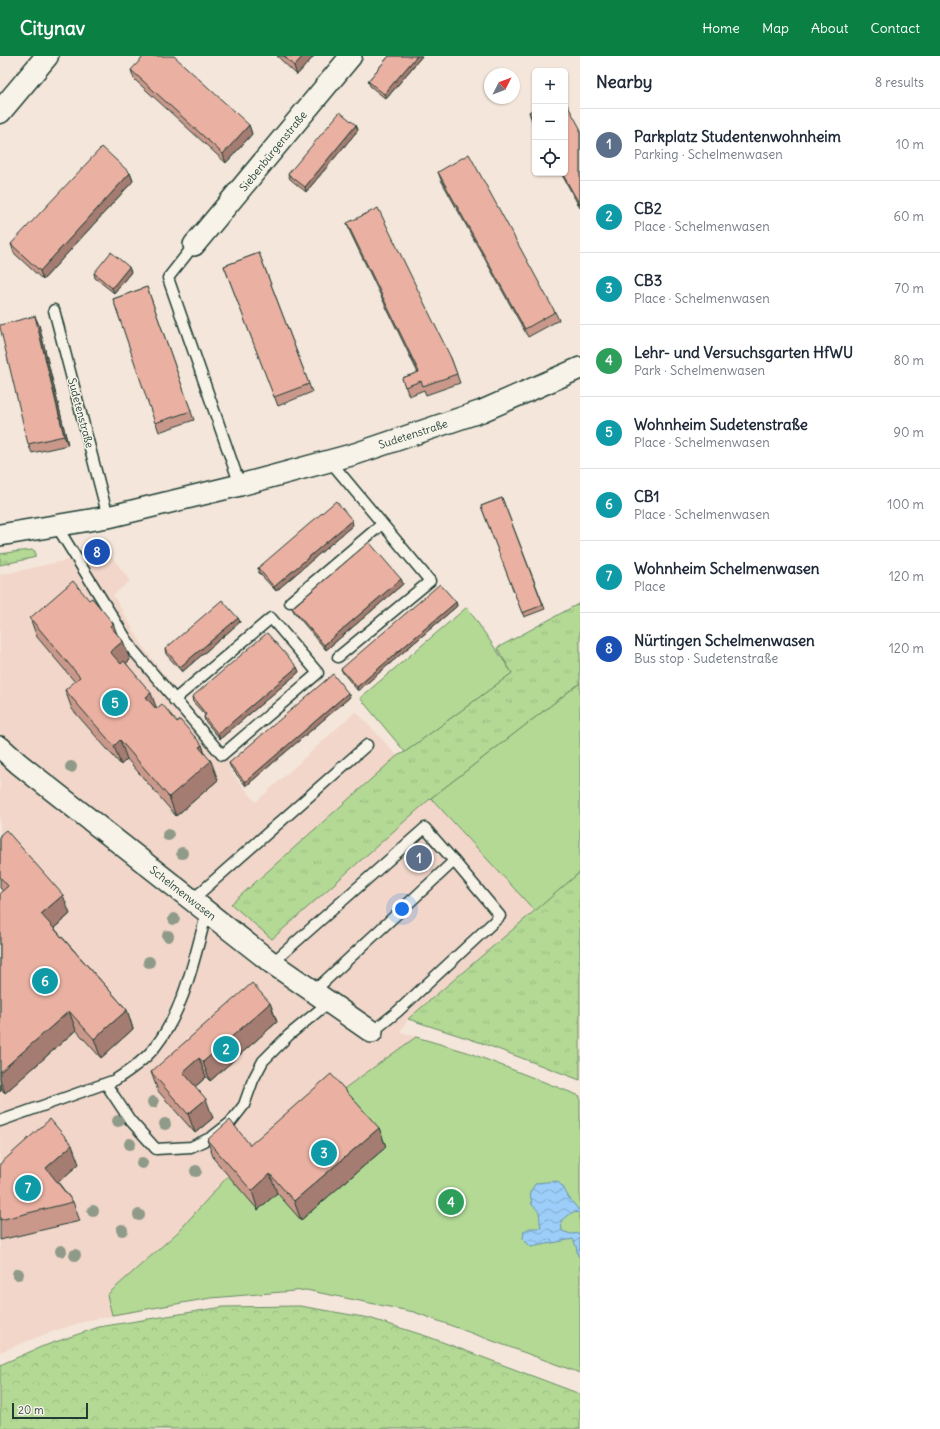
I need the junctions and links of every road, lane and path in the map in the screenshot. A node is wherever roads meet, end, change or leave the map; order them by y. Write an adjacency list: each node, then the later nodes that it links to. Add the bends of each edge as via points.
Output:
1 (47, 56): 3 (main road)
2 (351, 56): 4 (street, Siebenbürgenstraße)
3 (0, 112)
4 (194, 245): 8 (lane, via 168,278)
5 (54, 310): 9 (lane, Sudetenstraße)
6 (580, 368): 7 (street, Sudetenstraße, via 482,411)
7 (330, 461): 8 (street, Sudetenstraße); 10 (lane)
8 (240, 485): 9 (street, Sudetenstraße)
9 (108, 517): 11 (street, Sudetenstraße)
10 (382, 524): 13 (lane); 14 (lane, via 430,581)
11 (56, 525): 12 (street, Sudetenstraße); 15 (lane, via 133,650)
12 (0, 535)
13 (290, 602)
14 (338, 657)
15 (174, 700): 15 (lane, via 222,755 318,673 271,618)
16 (366, 745): 19 (lane)
17 (0, 747): 19 (street, Schelmenwasen)
18 (454, 861): 20 (lane, via 425,828); 21 (lane); 22 (lane, via 500,916)
19 (200, 906): 20 (street, Schelmenwasen); 23 (lane, via 182,999 169,1028 154,1048 128,1071)
20 (272, 963): 21 (street, Schelmenwasen)
21 (320, 997): 22 (street, Schelmenwasen); 23 (lane, via 263,1061 244,1106 230,1123 212,1137 191,1147 156,1149 130,1120)
22 (372, 1032)
23 (106, 1084): 24 (lane)
24 (0, 1121)

